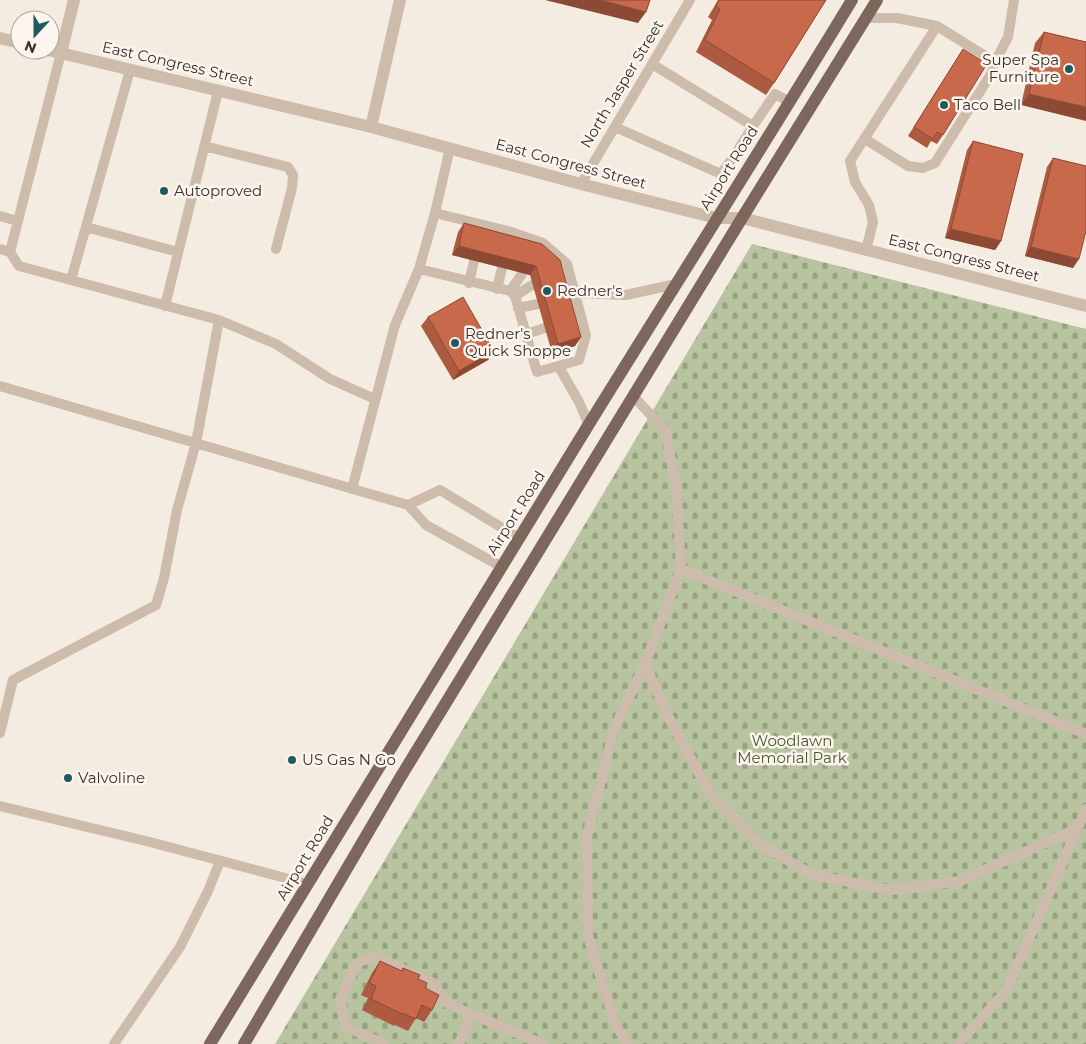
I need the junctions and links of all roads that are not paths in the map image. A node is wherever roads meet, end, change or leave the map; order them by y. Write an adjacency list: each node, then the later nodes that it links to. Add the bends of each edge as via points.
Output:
1 (74, 0): 9 (street)
2 (400, 0): 18 (street)
3 (690, 0): 13 (lane, North Jasper Street)
4 (852, 0): 16 (main road, Airport Road)
5 (878, 0): 7 (main road)
6 (1014, 0): 12 (lane, via 1008,37)
7 (866, 18): 8 (lane, via 897,18); 29 (main road)
8 (937, 26): 12 (lane); 20 (lane)
9 (60, 36)
10 (60, 53): 14 (street, East Congress Street)
11 (52, 60): 30 (lane)
12 (996, 62): 20 (lane, via 935,163 923,168 908,166)
13 (652, 64): 17 (lane); 19 (lane, North Jasper Street)
14 (130, 70): 15 (street, East Congress Street); 32 (lane)
15 (218, 90): 18 (street, East Congress Street); 21 (lane)
16 (790, 102): 17 (lane, via 775,94); 24 (main road, Airport Road)
17 (753, 126): 23 (lane)
18 (370, 127): 22 (street, East Congress Street)
19 (615, 127): 23 (lane, via 721,174); 25 (lane, North Jasper Street)
20 (865, 139): 39 (lane, via 850,161 855,182 869,204 873,222)
21 (204, 146): 37 (lane, via 288,167 293,175 292,188); 40 (lane)
22 (450, 148): 25 (street, East Congress Street); 26 (lane)
23 (736, 155): 24 (lane)
24 (751, 164): 28 (main road, Airport Road)
25 (580, 184): 28 (street, East Congress Street)
26 (435, 213): 31 (lane); 45 (lane)
27 (0, 216): 30 (lane)
28 (716, 218): 29 (street, East Congress Street); 50 (main road, Airport Road)
29 (742, 218): 39 (street, East Congress Street); 67 (main road)
30 (18, 221): 38 (lane)
31 (483, 225): 33 (lane); 34 (lane)
32 (86, 227): 40 (lane); 48 (lane)
33 (511, 232): 35 (lane); 36 (lane)
34 (480, 238)
35 (543, 243): 41 (lane); 43 (lane)
36 (508, 246)
37 (276, 248)
38 (5, 250): 48 (lane, via 19,266)
39 (866, 250): 58 (street, East Congress Street)
40 (178, 252): 57 (lane)
41 (536, 253)
42 (474, 261): 49 (lane)
43 (567, 264): 46 (lane); 53 (lane)
44 (502, 268): 52 (lane)
45 (419, 269): 49 (lane); 68 (lane, via 395,325)
46 (554, 272)
47 (522, 274): 54 (lane)
48 (71, 280): 57 (lane)
49 (469, 282): 52 (lane)
50 (676, 284): 53 (lane, via 626,295); 69 (main road, Airport Road)
51 (532, 285): 54 (lane)
52 (497, 289): 54 (lane)
53 (575, 293): 55 (lane); 60 (lane)
54 (512, 294): 59 (lane)
55 (561, 297)
56 (538, 304): 59 (lane)
57 (165, 306): 61 (lane)
58 (1086, 306)
59 (518, 308): 64 (lane)
60 (581, 318): 62 (lane); 65 (lane, via 586,335 579,360)
61 (219, 320): 68 (lane, via 276,344 330,379); 70 (lane)
62 (568, 321)
63 (545, 328): 64 (lane)
64 (526, 334): 65 (lane, via 537,372)
65 (559, 367): 69 (lane)
66 (0, 386): 70 (lane)
67 (634, 397): 75 (lane, via 665,430 676,483); 87 (main road, via 400,778)
68 (374, 399): 71 (lane)
69 (589, 425): 73 (main road, Airport Road)
70 (196, 443): 71 (lane); 77 (lane, via 156,605 13,680)
71 (352, 489): 72 (lane)
72 (408, 505): 73 (lane, via 440,490); 74 (lane, via 426,525)
73 (520, 538): 74 (main road, Airport Road)
74 (502, 567): 83 (main road, Airport Road)
75 (681, 569): 76 (lane); 78 (lane)
76 (645, 664): 81 (lane, via 708,792 760,844 813,875 891,890 960,881); 91 (lane, via 614,729 587,836 588,936 615,1024)
77 (0, 733)
78 (1086, 734)
79 (0, 806): 82 (lane)
80 (1086, 809): 81 (lane)
81 (1076, 829): 92 (lane, via 1006,991)
82 (220, 861): 83 (lane); 85 (lane, via 180,947)
83 (308, 884): 86 (main road, Airport Road)
84 (471, 1014): 88 (lane, via 442,1001 436,984 374,956 357,963 340,999 346,1028); 89 (lane); 90 (lane)
85 (114, 1044)
86 (210, 1044)
87 (244, 1044)
88 (384, 1044)
89 (459, 1044)
90 (543, 1044)
91 (628, 1044)
92 (958, 1044)

